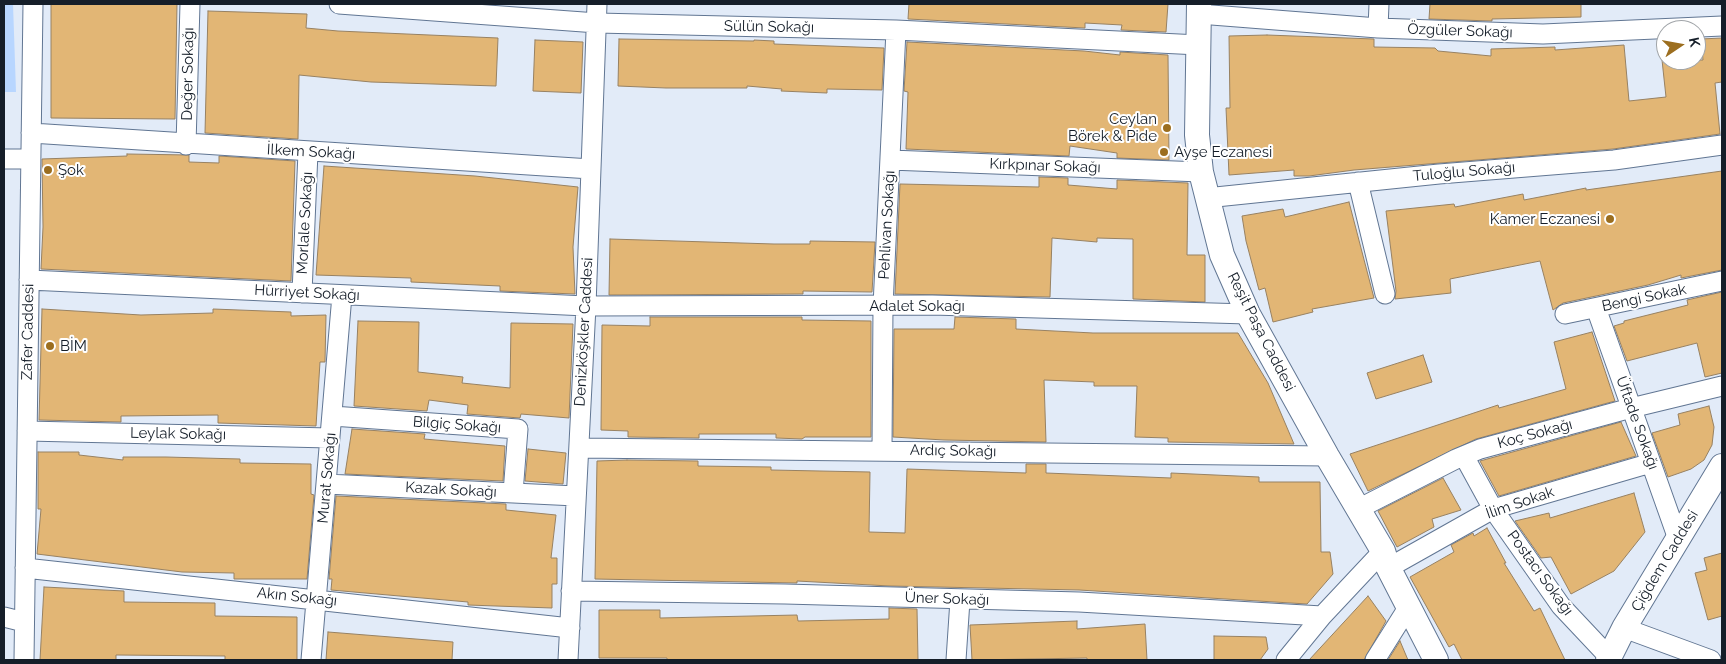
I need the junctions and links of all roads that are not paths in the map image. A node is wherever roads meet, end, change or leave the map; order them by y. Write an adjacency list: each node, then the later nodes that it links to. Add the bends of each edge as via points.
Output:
1 (32, 4): 12 (street, Zafer Caddesi)
2 (190, 4): 13 (street, Değer Sokağı)
3 (339, 4): 7 (street, Sülün Sokağı)
4 (597, 4): 7 (street, Denizköşkler Caddesi)
5 (1379, 4): 9 (street)
6 (1199, 9): 9 (street, Özgüler Sokağı); 11 (main road, Reşit Paşa Caddesi)
7 (596, 23): 10 (street, Sülün Sokağı); 19 (street, Denizköşkler Caddesi)
8 (1722, 26): 9 (street, Özgüler Sokağı, via 1543,34)
9 (1378, 28)
10 (896, 30): 11 (street, Sülün Sokağı); 18 (street, Pehlivan Sokağı)
11 (1199, 45): 20 (main road, Reşit Paşa Caddesi, via 1197,135)
12 (30, 133): 13 (street, İlkem Sokağı); 16 (street, Zafer Caddesi)
13 (186, 145): 15 (street, İlkem Sokağı)
14 (1722, 146): 21 (street, Tuloğlu Sokağı, via 1614,160)
15 (308, 152): 19 (street, İlkem Sokağı); 25 (street, Morlale Sokağı)
16 (30, 158): 17 (street); 23 (street, Zafer Caddesi)
17 (4, 159)
18 (890, 160): 20 (street, Kırkpınar Sokağı); 29 (street, Pehlivan Sokağı)
19 (591, 169): 28 (street, Denizköşkler Caddesi)
20 (1201, 172): 22 (main road, Reşit Paşa Caddesi)
21 (1358, 182): 22 (street, Tuloğlu Sokağı); 26 (street)
22 (1206, 198): 31 (main road, Reşit Paşa Caddesi, via 1222,254)
23 (28, 280): 25 (street, Hürriyet Sokağı); 36 (street, Zafer Caddesi)
24 (1722, 281): 30 (street, Bengi Sokak)
25 (302, 293): 27 (street, Hürriyet Sokağı)
26 (1385, 294)
27 (342, 295): 28 (street, Hürriyet Sokağı); 35 (street, Murat Sokağı)
28 (586, 306): 29 (street, Adalet Sokağı); 38 (street, Denizköşkler Caddesi)
29 (883, 306): 31 (street, Adalet Sokağı); 39 (street, Pehlivan Sokağı)
30 (1596, 308): 32 (street, Bengi Sokak); 34 (street, Üftade Sokağı)
31 (1248, 314): 40 (main road, Reşit Paşa Caddesi)
32 (1565, 314)
33 (1722, 386): 34 (street, Koç Sokağı)
34 (1631, 408): 41 (street, Koç Sokağı); 42 (street, Üftade Sokağı)
35 (332, 416): 37 (street, Murat Sokağı); 45 (street, Bilgiç Sokağı, via 518,429)
36 (27, 431): 37 (street, Leylak Sokağı); 51 (street, Zafer Caddesi)
37 (330, 438): 44 (street, Murat Sokağı)
38 (579, 448): 39 (street, Ardıç Sokağı); 46 (street, Denizköşkler Caddesi)
39 (882, 450): 40 (street, Ardıç Sokağı)
40 (1326, 456): 47 (main road, Reşit Paşa Caddesi)
41 (1464, 456): 47 (street, Koç Sokağı); 48 (street, Postacı Sokağı)
42 (1651, 463): 48 (street, İlim Sokak); 49 (street, Üftade Sokağı)
43 (1722, 466): 49 (main road, Çiğdem Caddesi)
44 (326, 484): 45 (street, Kazak Sokağı); 53 (street, Murat Sokağı)
45 (513, 493): 46 (street, Kazak Sokağı)
46 (576, 496): 52 (street, Denizköşkler Caddesi)
47 (1358, 509): 50 (main road, Reşit Paşa Caddesi)
48 (1494, 509): 50 (street, İlim Sokak); 61 (street, Postacı Sokağı, via 1561,606)
49 (1678, 539): 60 (main road, Çiğdem Caddesi)
50 (1390, 557): 55 (main road, Reşit Paşa Caddesi, via 1388,568); 56 (street, İlim Sokak); 69 (main road, Reşit Paşa Caddesi)
51 (25, 568): 53 (street, Akın Sokağı); 58 (street, Zafer Caddesi)
52 (571, 591): 54 (street, Üner Sokağı); 59 (street, Denizköşkler Caddesi)
53 (316, 599): 59 (street, Akın Sokağı); 63 (street, Murat Sokağı)
54 (960, 600): 56 (street, Üner Sokağı, via 1079,602); 65 (street)
55 (1409, 606): 67 (street); 68 (main road, Reşit Paşa Caddesi)
56 (1322, 616): 66 (street, İlim Sokak)
57 (4, 617): 58 (street)
58 (24, 622): 62 (street, Zafer Caddesi)
59 (570, 628): 64 (street, Denizköşkler Caddesi)
60 (1624, 628): 61 (main road, Çiğdem Caddesi); 70 (street)
61 (1609, 659)
62 (24, 660)
63 (311, 660)
64 (568, 660)
65 (956, 660)
66 (1286, 660)
67 (1375, 660)
68 (1436, 660)
69 (1446, 660)
70 (1711, 660)

